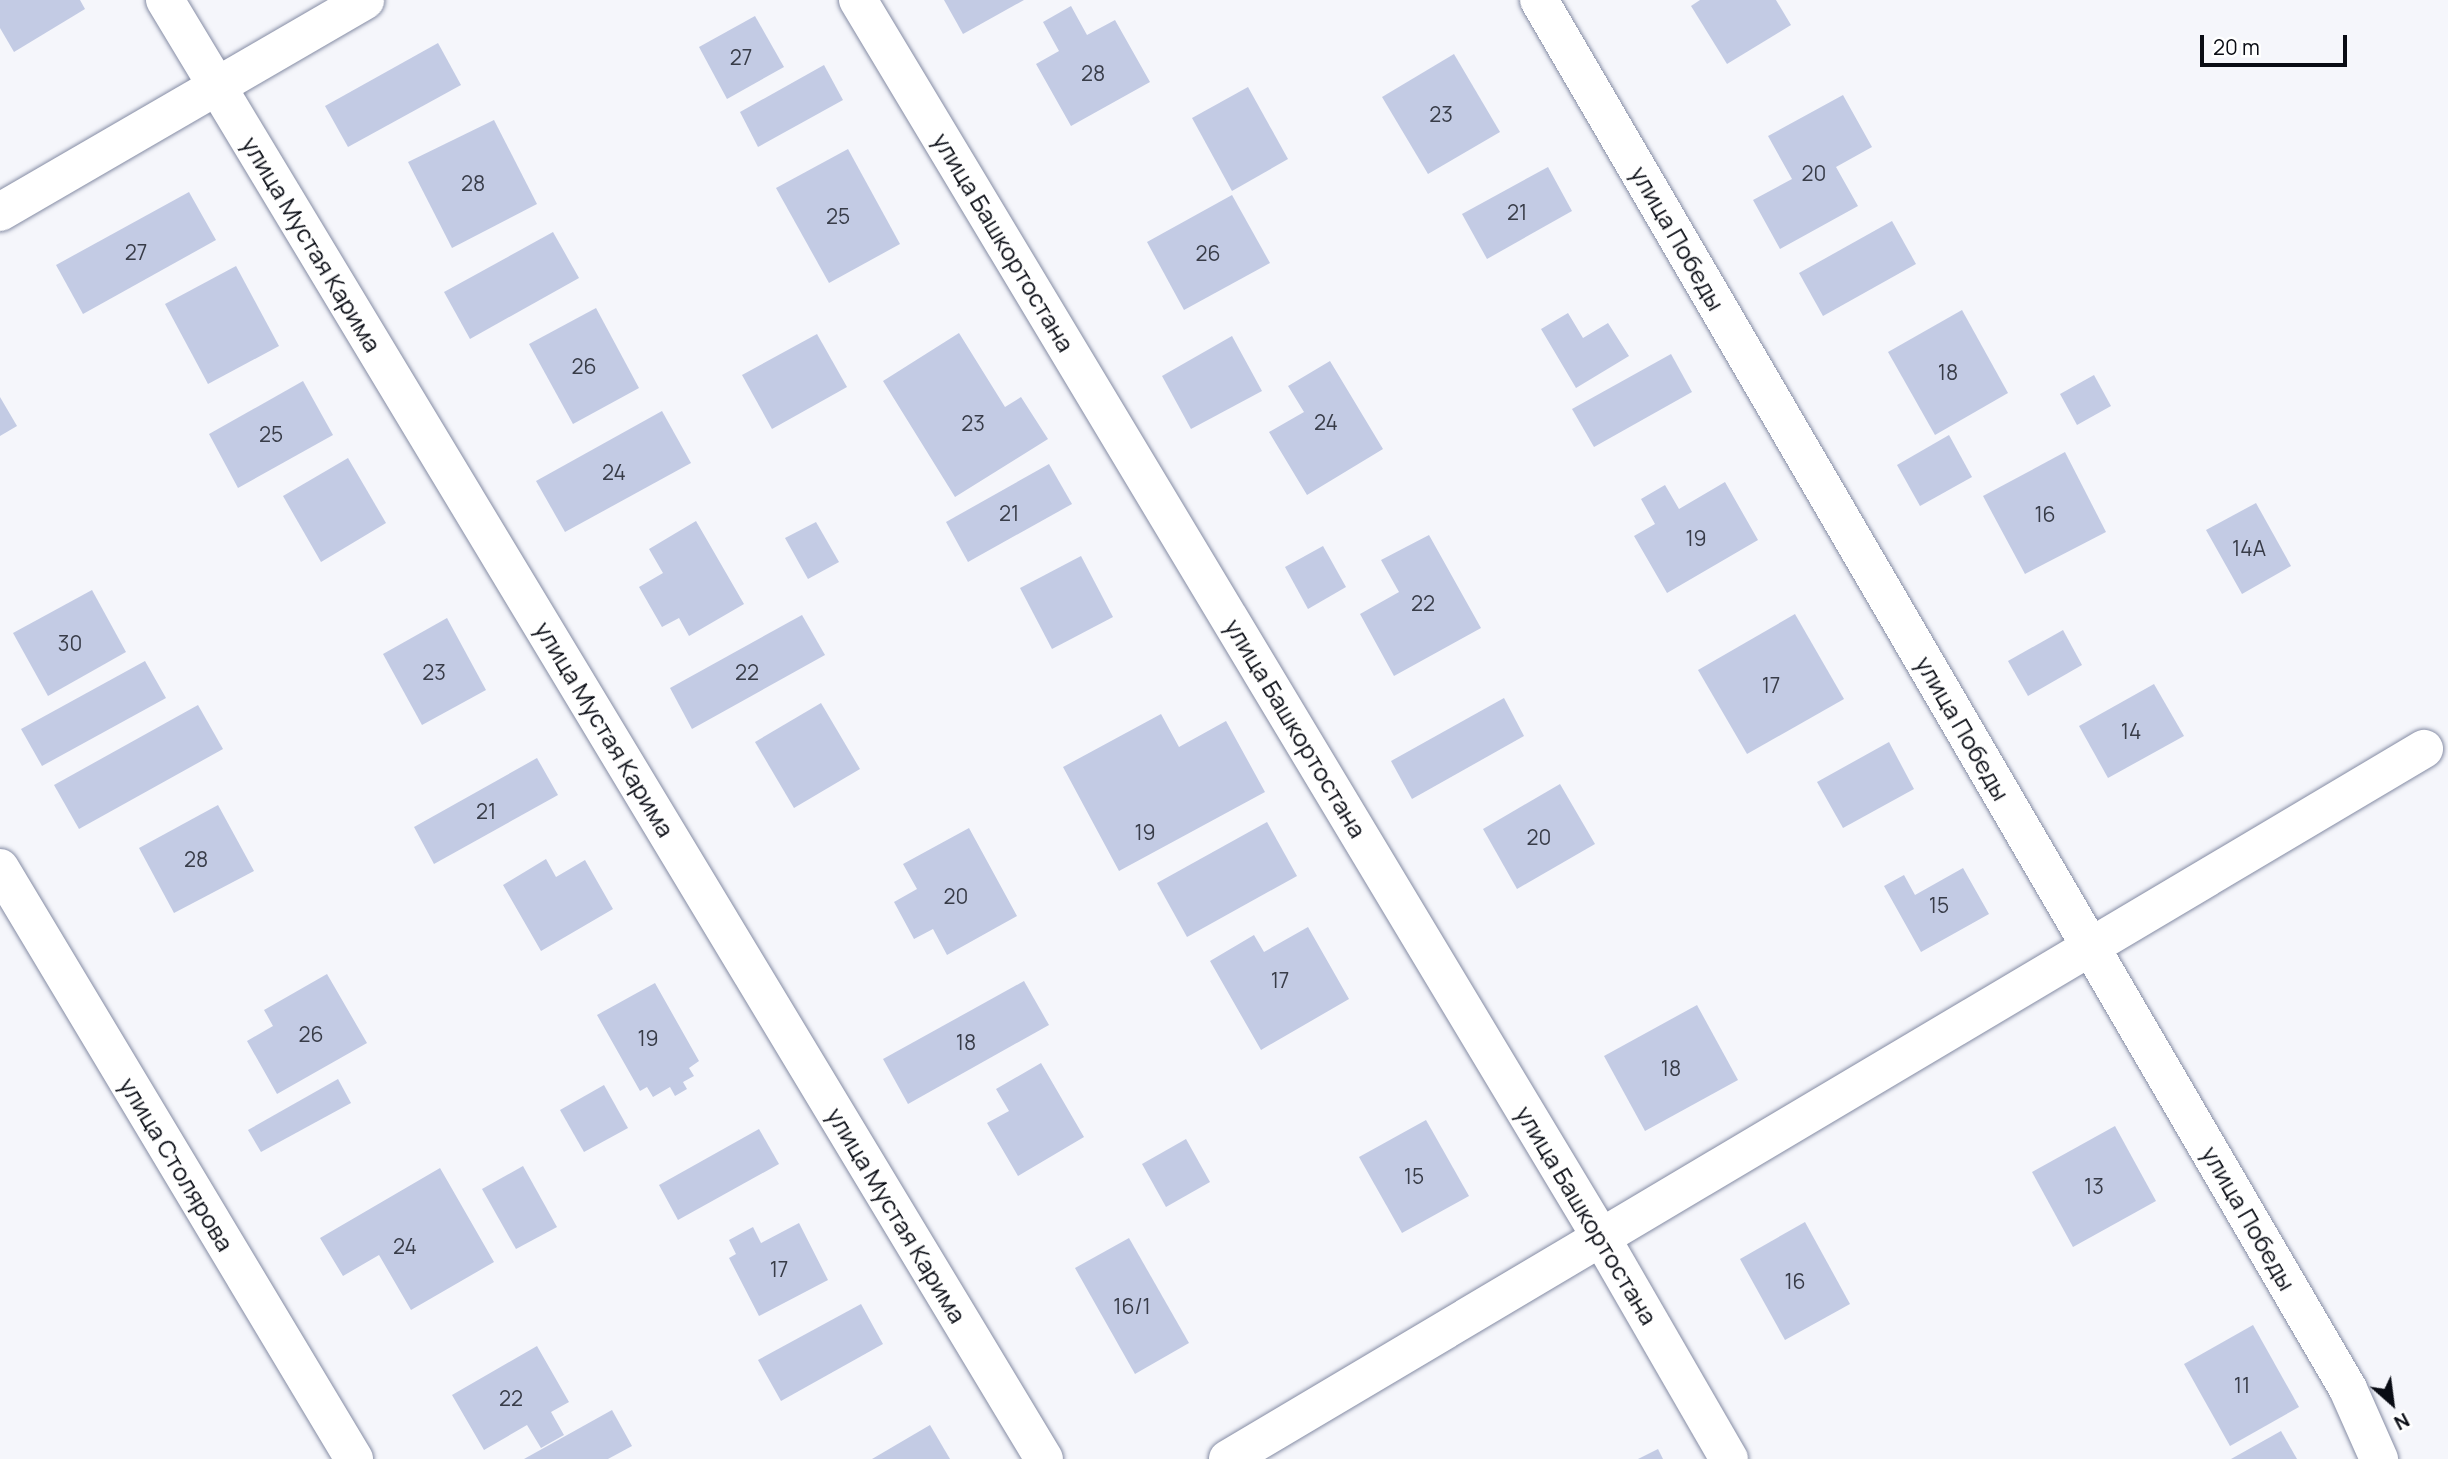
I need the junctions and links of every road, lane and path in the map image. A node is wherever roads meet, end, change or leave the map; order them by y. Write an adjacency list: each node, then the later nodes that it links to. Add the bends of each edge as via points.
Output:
1 (165, 0): 5 (street, улица Мустая Карима)
2 (365, 0): 5 (street)
3 (858, 0): 10 (street, улица Башкортостана)
4 (1539, 0): 9 (street, улица Победы)
5 (218, 86): 6 (street); 12 (street, улица Мустая Карима)
6 (0, 212)
7 (2424, 749): 9 (street)
8 (0, 868): 11 (street, улица Столярова)
9 (2092, 948): 10 (street); 15 (street, улица Победы, via 2348,1389)
10 (1602, 1239): 13 (street); 14 (street, улица Башкортостана)
11 (354, 1459)
12 (1044, 1459)
13 (1227, 1459)
14 (1728, 1459)
15 (2379, 1459)

